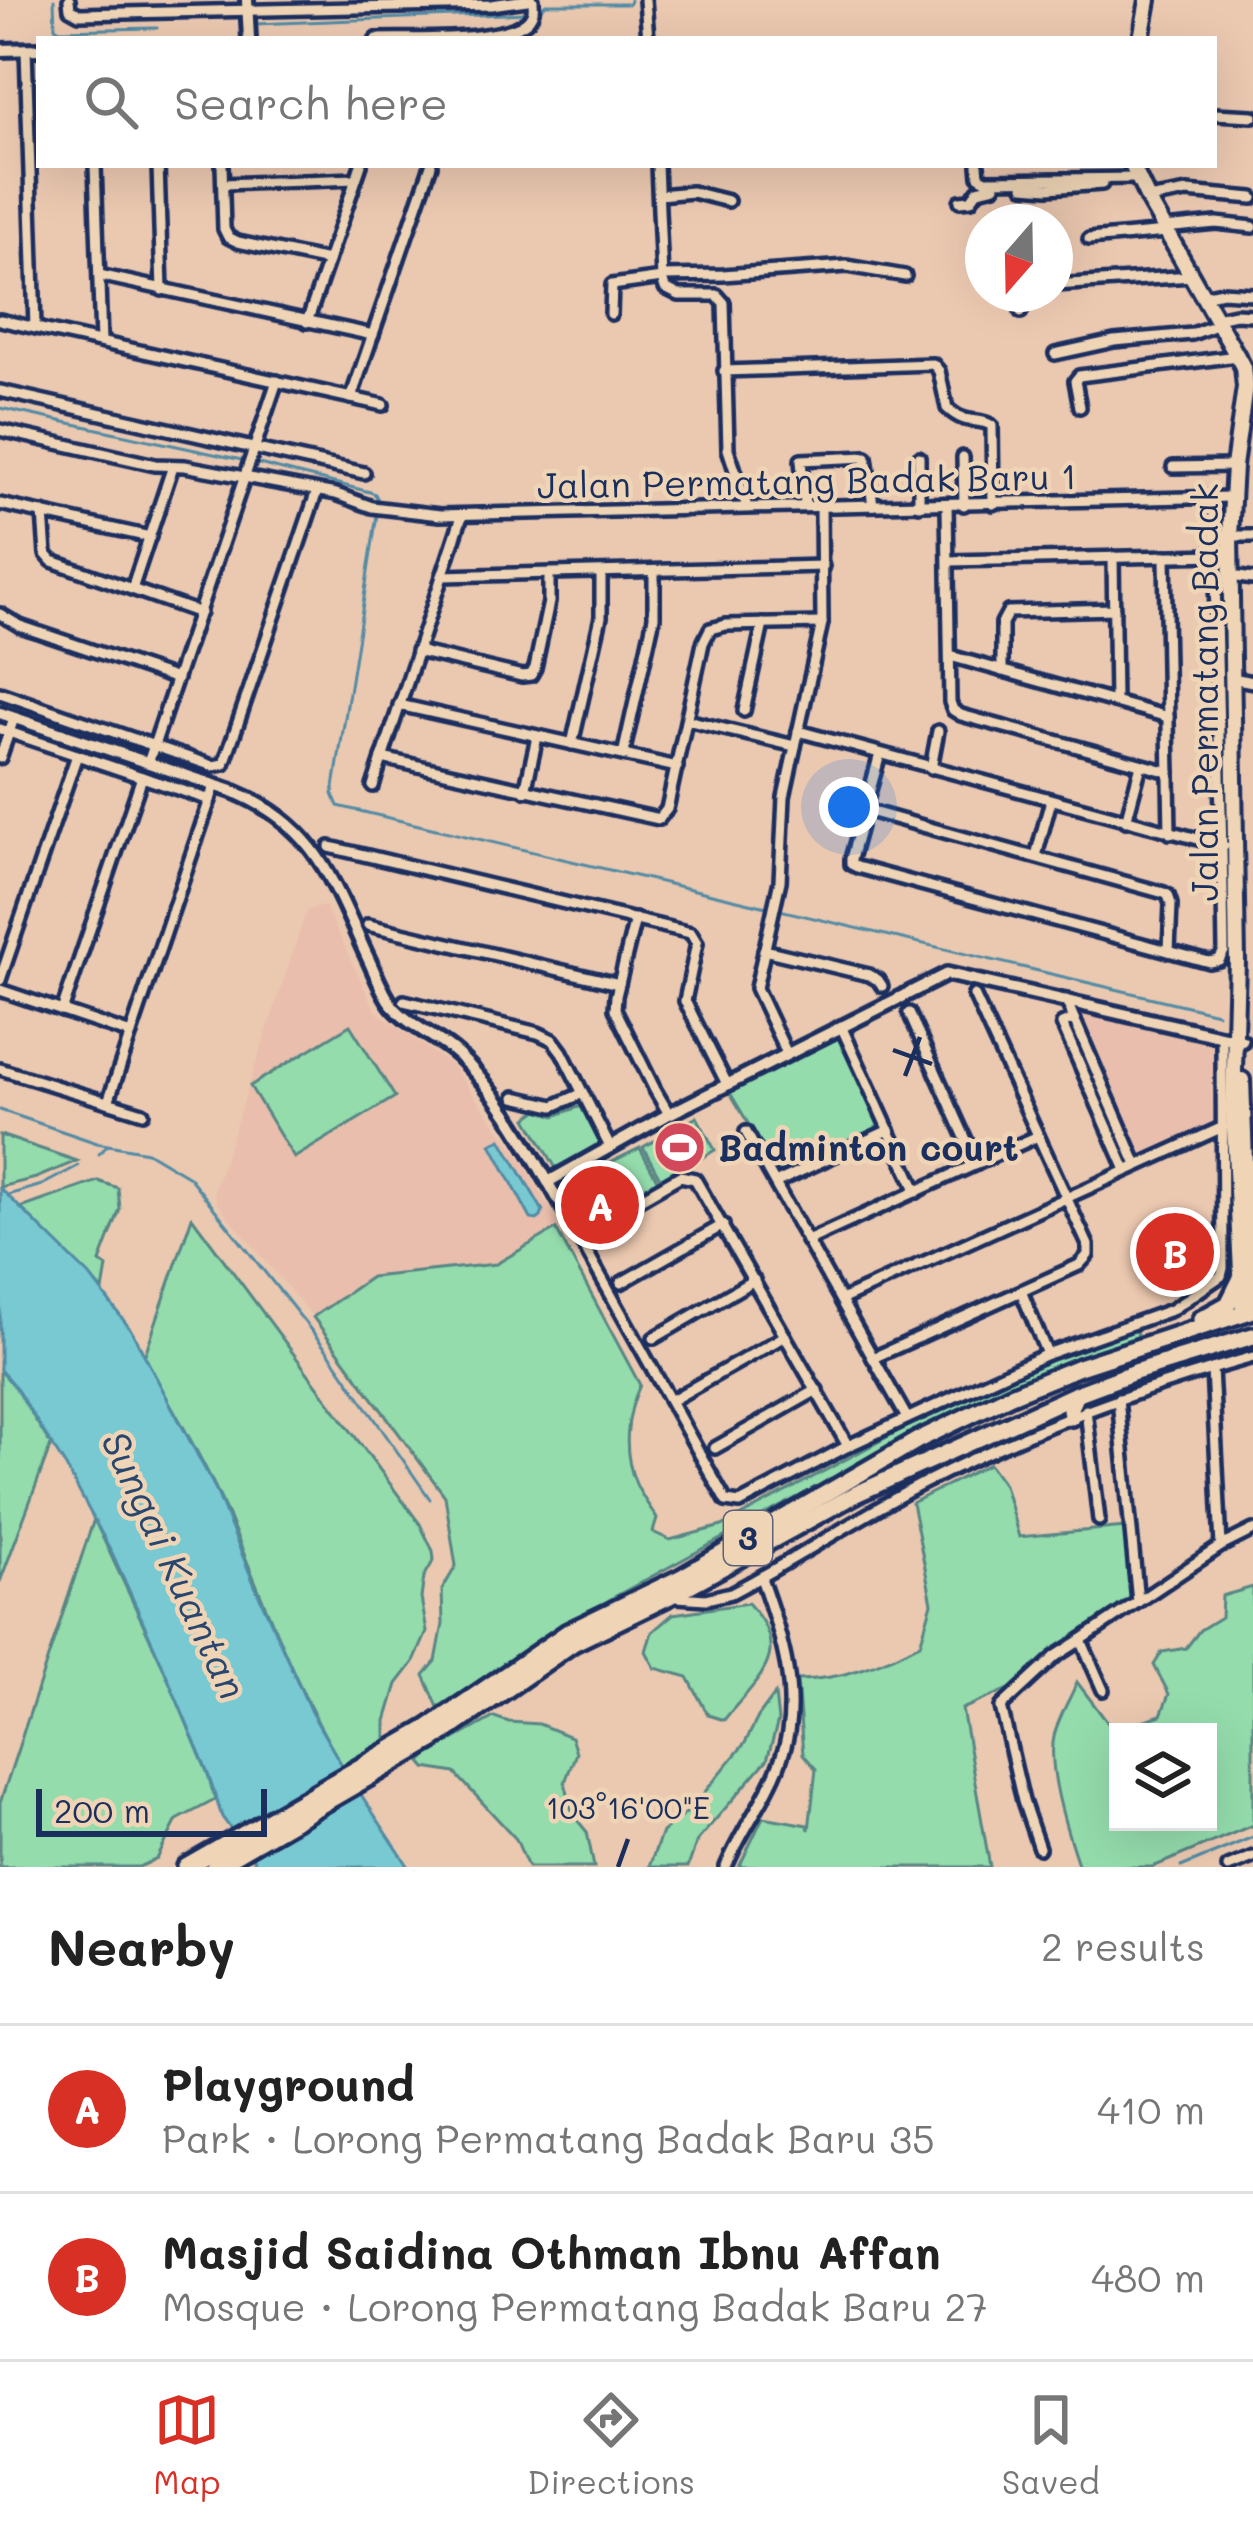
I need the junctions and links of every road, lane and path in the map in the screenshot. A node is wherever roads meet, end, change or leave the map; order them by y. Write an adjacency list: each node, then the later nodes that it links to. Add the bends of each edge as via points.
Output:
1 (69, 0): 5 (street, via 79,14)
2 (530, 0): 7 (street); 10 (street, via 525,22)
3 (645, 0): 11 (street)
4 (1148, 0): 12 (main road)
5 (232, 4): 8 (street)
6 (316, 4): 7 (street); 8 (street)
7 (369, 4)
8 (254, 5): 9 (street)
9 (249, 36)
10 (481, 36)
11 (648, 36)
12 (1142, 36)
13 (0, 50): 14 (street)
14 (33, 56): 52 (street)
15 (1217, 115): 16 (street)
16 (1253, 116)
17 (95, 168): 39 (street)
18 (158, 168): 44 (street)
19 (222, 168): 29 (street)
20 (360, 168): 26 (street)
21 (430, 168): 53 (street)
22 (657, 168): 30 (street)
23 (978, 168): 27 (street, via 986,180)
24 (1117, 168): 28 (street)
25 (1134, 171): 28 (street); 32 (main road, Jalan Permatang Badak)
26 (356, 179): 29 (street); 38 (street)
27 (1106, 180): 28 (street); 34 (street, via 1072,188 989,185)
28 (1119, 180)
29 (223, 184): 38 (street, via 228,237)
30 (659, 195): 33 (street); 42 (street)
31 (1253, 198): 32 (street, via 1187,192)
32 (1148, 200): 36 (main road, Jalan Permatang Badak)
33 (728, 201)
34 (960, 201)
35 (1253, 227): 36 (street)
36 (1165, 230): 37 (street); 41 (main road, Jalan Permatang Badak)
37 (1089, 239)
38 (328, 261): 51 (street)
39 (99, 275): 44 (street); 54 (street)
40 (905, 276): 42 (street, via 847,266)
41 (1192, 276): 43 (street); 46 (main road, Jalan Permatang Badak)
42 (662, 277): 47 (street, via 613,285); 57 (street, via 674,294 723,300)
43 (1073, 284)
44 (162, 290): 51 (street)
45 (1253, 294): 46 (street)
46 (1202, 296): 50 (main road, Jalan Permatang Badak)
47 (611, 314)
48 (1253, 315): 50 (street)
49 (0, 320): 52 (street)
50 (1217, 321): 55 (street, via 1192,334); 56 (main road, Jalan Permatang Badak)
51 (308, 322): 53 (street)
52 (35, 327): 54 (street)
53 (373, 335): 60 (street)
54 (101, 343): 58 (street)
55 (1055, 354)
56 (1237, 356): 62 (street, via 1079,376); 68 (main road, Jalan Permatang Badak, via 1245,377)
57 (724, 371): 76 (street, via 933,364 947,408 992,426); 83 (street, via 728,448)
58 (277, 382): 60 (street); 64 (street)
59 (0, 391): 64 (street)
60 (351, 398): 61 (street)
61 (383, 405)
62 (1080, 407)
63 (0, 430): 67 (street, Jalan Permatang Badak Baru 1)
64 (255, 448): 70 (street); 71 (street)
65 (963, 457): 78 (street)
66 (919, 458): 82 (street)
67 (173, 466): 71 (street, Jalan Permatang Badak Baru 1); 86 (street)
68 (1234, 466): 69 (street); 73 (main road, Jalan Permatang Badak)
69 (1173, 467)
70 (364, 473)
71 (245, 479): 72 (street, Jalan Permatang Badak Baru 1); 102 (street)
72 (317, 491): 85 (street, Jalan Permatang Badak Baru 1, via 378,508); 125 (street, via 224,764)
73 (1232, 497): 74 (street, Jalan Permatang Badak Baru 1); 87 (main road, Jalan Permatang Badak)
74 (1214, 498): 76 (street, Jalan Permatang Badak Baru 1); 89 (street)
75 (0, 504): 84 (street)
76 (993, 504): 78 (street, Jalan Permatang Badak Baru 1)
77 (947, 505): 78 (street, Jalan Permatang Badak Baru 1); 82 (street, Jalan Permatang Badak Baru 1); 92 (street)
78 (964, 505)
79 (805, 506): 80 (street, Jalan Permatang Badak Baru 1); 81 (street, via 801,460 866,457); 83 (street, Jalan Permatang Badak Baru 1)
80 (821, 506): 81 (street, Jalan Permatang Badak Baru 1); 93 (street)
81 (873, 506): 82 (street, Jalan Permatang Badak Baru 1)
82 (919, 506)
83 (747, 507): 85 (street, Jalan Permatang Badak Baru 1)
84 (44, 513): 86 (street); 100 (street, via 48,558)
85 (462, 515): 97 (street)
86 (149, 536): 100 (street)
87 (1230, 536): 88 (street); 89 (main road, Jalan Permatang Badak)
88 (1253, 536)
89 (1222, 555): 90 (street); 98 (main road, Jalan Permatang Badak); 149 (street)
90 (1165, 556): 91 (street); 117 (street)
91 (1113, 557): 92 (street); 101 (street)
92 (949, 561): 107 (street)
93 (823, 566): 94 (street); 104 (street)
94 (654, 571): 95 (street); 129 (street, via 654,617)
95 (601, 573): 96 (street); 124 (street, via 601,617)
96 (549, 575): 97 (street); 106 (street, via 531,675)
97 (442, 576): 106 (street)
98 (1231, 576): 99 (street); 109 (main road, Jalan Permatang Badak)
99 (1253, 579)
100 (132, 590): 102 (street)
101 (1114, 609): 108 (street, via 1008,612); 113 (street)
102 (200, 613): 110 (street)
103 (0, 614): 110 (street)
104 (822, 623): 105 (street); 122 (street)
105 (763, 624): 115 (street); 119 (street, via 710,629)
106 (417, 651): 114 (street)
107 (950, 656): 108 (street); 133 (street, via 957,712)
108 (1002, 671): 113 (street)
109 (1232, 678): 111 (street); 145 (main road, Jalan Permatang Badak)
110 (177, 680): 125 (street)
111 (1253, 682)
112 (0, 694): 125 (street)
113 (1115, 702): 117 (street)
114 (400, 705): 123 (street); 131 (street)
115 (744, 711)
116 (0, 713): 118 (street)
117 (1168, 717): 136 (street)
118 (14, 718): 120 (street); 132 (street)
119 (687, 720): 126 (street); 134 (street)
120 (4, 730): 128 (street); 130 (street)
121 (938, 730): 135 (street)
122 (798, 731): 126 (street); 127 (street)
123 (537, 736): 124 (street); 140 (street)
124 (572, 744): 129 (street)
125 (154, 746): 132 (street)
126 (795, 746): 157 (street)
127 (880, 754): 135 (street); 143 (street)
128 (77, 755): 137 (street); 159 (street)
129 (623, 755): 134 (street)
130 (0, 758)
131 (382, 758): 139 (street); 140 (street)
132 (148, 764): 138 (street)
133 (1141, 765): 136 (street); 144 (street)
134 (677, 766): 140 (street, via 659,819)
135 (932, 768): 142 (street)
136 (1169, 772): 147 (street)
137 (142, 777): 141 (street); 166 (street)
138 (215, 785): 141 (street); 187 (street, via 261,804 313,849 391,1003 465,1063)
139 (374, 786)
140 (524, 791)
141 (210, 800): 170 (street)
142 (1051, 800): 144 (street); 150 (street)
143 (865, 810): 150 (street); 158 (street, via 851,859 857,867)
144 (1126, 821): 147 (street)
145 (1234, 826): 146 (street); 149 (main road, Jalan Permatang Badak)
146 (1253, 828)
147 (1170, 832): 149 (street)
148 (330, 847): 155 (street)
149 (1228, 847): 151 (main road, Jalan Permatang Badak); 158 (street, via 1220,960)
150 (1036, 856): 158 (street, via 1168,895)
151 (1235, 874): 152 (street); 153 (main road, Jalan Permatang Badak)
152 (1253, 878)
153 (1236, 905): 154 (street); 171 (main road, Jalan Permatang Badak, via 1243,940)
154 (1253, 908)
155 (635, 919): 160 (street); 174 (street, via 696,939 685,1001)
156 (368, 925): 160 (street)
157 (764, 950): 161 (street, via 869,975); 172 (street, via 757,994)
158 (1169, 951)
159 (0, 980)
160 (619, 984): 179 (street, via 618,1015)
161 (882, 986)
162 (0, 990): 166 (street)
163 (974, 994): 183 (street)
164 (1066, 1000): 168 (street); 169 (street, via 947,974); 171 (street)
165 (404, 1001): 175 (street, via 546,1036)
166 (62, 1011): 170 (street)
167 (909, 1013): 185 (street)
168 (1074, 1019): 186 (street); 186 (street, via 1062,1024)
169 (841, 1026): 172 (street); 181 (street)
170 (131, 1034): 177 (street)
171 (1233, 1039): 180 (street); 194 (main road, Jalan Permatang Badak)
172 (787, 1054): 174 (street)
173 (0, 1069): 177 (street)
174 (727, 1084): 179 (street)
175 (583, 1094): 176 (street, via 554,1106); 184 (street)
176 (515, 1097)
177 (108, 1102): 178 (street)
178 (143, 1113)
179 (669, 1114): 184 (street)
180 (1222, 1127): 186 (street); 203 (street, via 1222,1274 1171,1310)
181 (889, 1130): 188 (street); 189 (street)
182 (746, 1132): 188 (street)
183 (1038, 1136): 185 (street); 190 (street)
184 (610, 1147): 187 (street)
185 (977, 1164): 189 (street)
186 (1131, 1167): 190 (street)
187 (548, 1182): 192 (street)
188 (775, 1183): 193 (street)
189 (917, 1192): 193 (street)
190 (1066, 1197): 197 (street, via 1086,1259); 198 (street)
191 (723, 1225): 192 (street, via 685,1175); 195 (street); 196 (street)
192 (578, 1234): 210 (street)
193 (807, 1241): 198 (street)
194 (1247, 1270): 199 (main road, Jalan Permatang Badak); 201 (highway, via 1228,1304)
195 (754, 1280): 200 (street); 202 (street)
196 (621, 1283)
197 (1021, 1292): 203 (street); 205 (street)
198 (841, 1300): 205 (street)
199 (1250, 1320): 201 (highway, 3); 208 (highway, 3, via 1172,1360); 216 (highway, via 1234,1333 1023,1407)
200 (785, 1336): 207 (street); 210 (street)
201 (1166, 1336): 226 (highway, 3, via 1045,1381 883,1459 682,1577 543,1646)
202 (654, 1338)
203 (1047, 1354): 212 (street)
204 (1253, 1357): 206 (street)
205 (873, 1358): 212 (street)
206 (1212, 1369): 209 (street); 220 (street)
207 (817, 1390): 215 (street); 217 (street)
208 (1076, 1394): 211 (highway, via 1070,1408); 213 (highway, 3)
209 (1118, 1399): 211 (street); 223 (street)
210 (672, 1400): 215 (street, via 732,1503)
211 (1078, 1413): 214 (street); 218 (street)
212 (907, 1418): 215 (street)
213 (1011, 1423): 214 (highway); 216 (highway, 3)
214 (1030, 1435): 221 (street, via 927,1481)
215 (848, 1446)
216 (955, 1447): 222 (highway, 3)
217 (715, 1448)
218 (1099, 1520)
219 (1253, 1530): 220 (street)
220 (1221, 1546): 223 (street)
221 (760, 1578): 222 (street, via 718,1598); 231 (street, via 790,1719 781,1760)
222 (670, 1596): 226 (highway, 3, via 573,1643)
223 (1138, 1602): 224 (street)
224 (1081, 1640): 225 (street); 227 (street, via 1001,1707)
225 (1103, 1690)
226 (432, 1733): 229 (highway, 3); 230 (highway, 3)
227 (1040, 1848)
228 (1253, 1857): 232 (street)
229 (186, 1867)
230 (214, 1867)
231 (726, 1867)
232 (1228, 1867)

